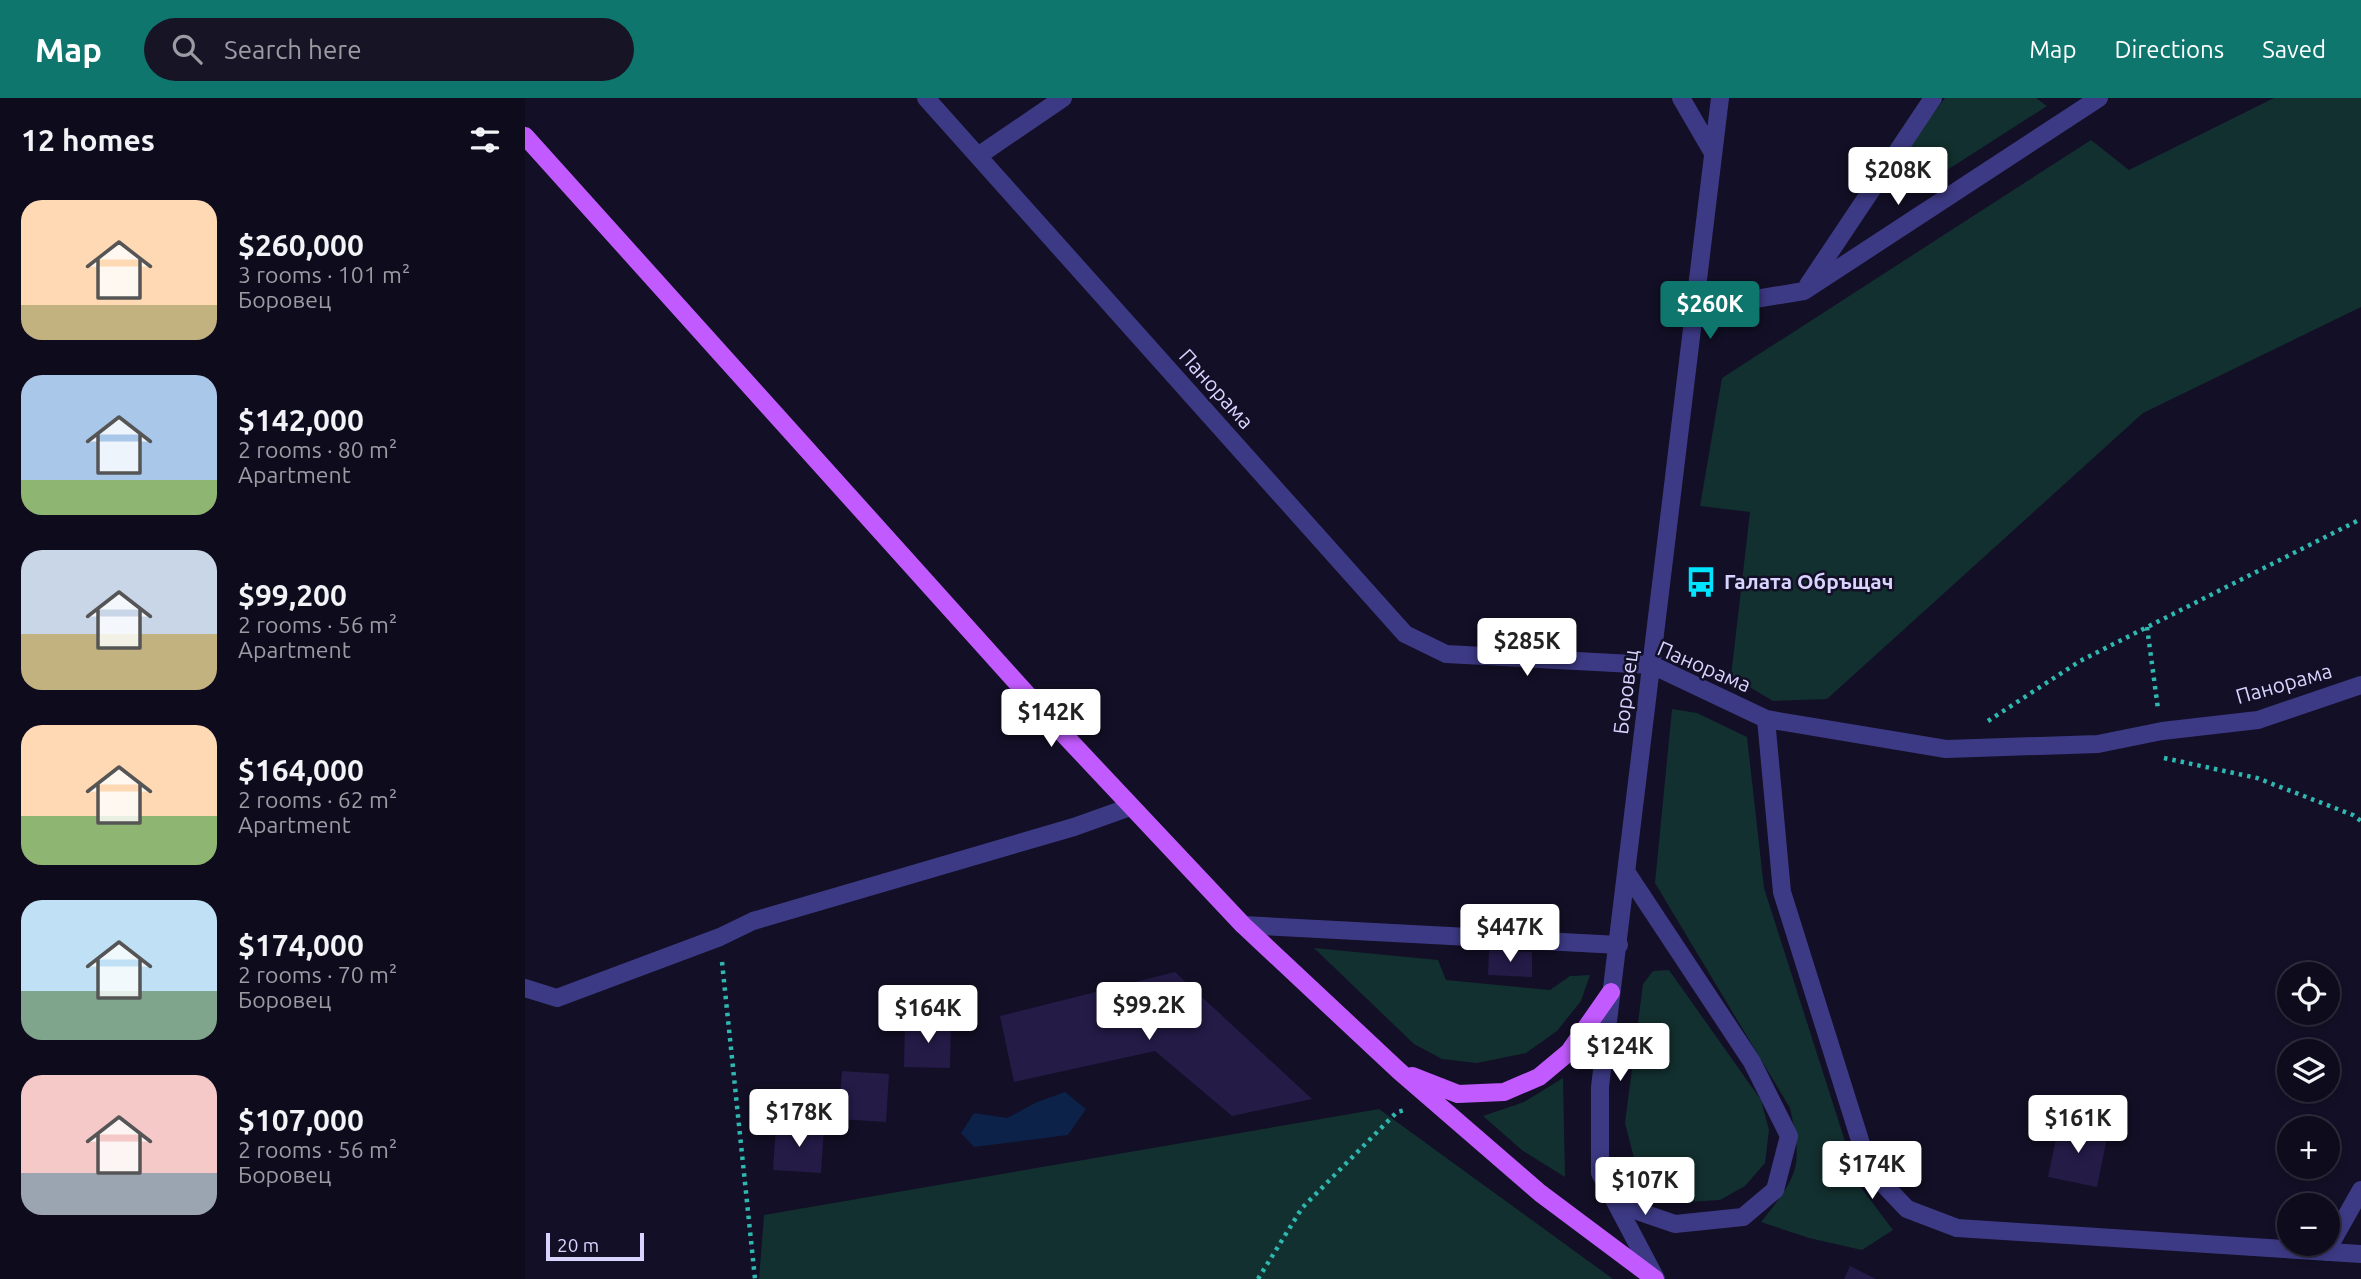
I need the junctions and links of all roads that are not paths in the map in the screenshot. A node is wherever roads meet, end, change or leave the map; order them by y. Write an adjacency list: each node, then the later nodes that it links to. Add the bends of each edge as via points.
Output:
1 (926, 98): 9 (street, Панорама)
2 (1063, 98): 9 (street)
3 (1681, 98): 8 (street)
4 (1720, 98): 8 (street, Боровец)
5 (1933, 98): 10 (street)
6 (2099, 98): 10 (street)
7 (525, 136): 15 (main road)
8 (1713, 153): 11 (street, Боровец)
9 (978, 156): 12 (street, Панорама, via 1405,634 1446,654)
10 (1804, 291): 11 (street)
11 (1695, 309): 12 (street, Боровец)
12 (1652, 665): 14 (street, Панорама); 16 (street, Боровец)
13 (2361, 685): 14 (street, Панорама, via 2258,720 2161,731 2098,744 1946,749)
14 (1766, 719): 25 (street, via 1782,892 1869,1169 1907,1209 1957,1228)
15 (1130, 807): 17 (main road); 19 (street, via 753,921 557,998)
16 (1627, 873): 18 (street, Боровец); 22 (street, via 1752,1062 1789,1136 1775,1189 1743,1217 1675,1224 1640,1212)
17 (1243, 925): 18 (street); 21 (main road)
18 (1619, 945): 20 (street, Боровец)
19 (525, 988)
20 (1611, 992): 21 (main road, via 1570,1052 1539,1077 1504,1092 1458,1094); 22 (street, Боровец, via 1600,1087)
21 (1399, 1071): 28 (main road, via 1540,1193)
22 (1600, 1173): 28 (street, Боровец)
23 (2361, 1190): 24 (street)
24 (2340, 1227)
25 (2277, 1249)
26 (2340, 1253): 27 (street)
27 (2361, 1254)
28 (1655, 1279)

